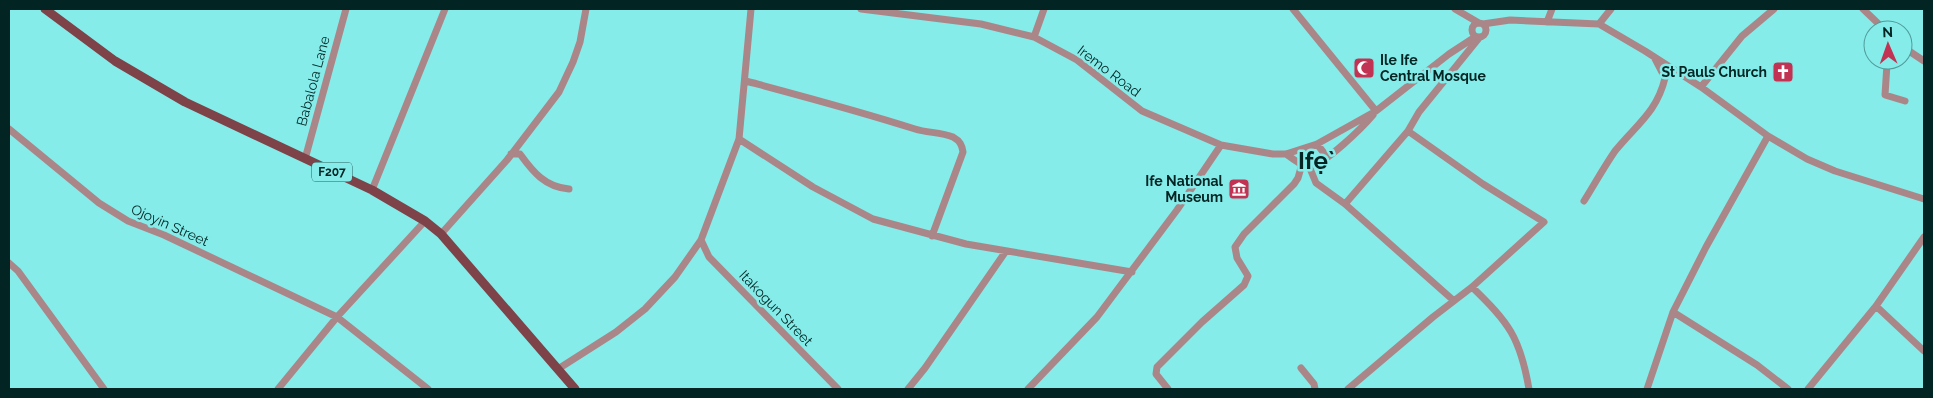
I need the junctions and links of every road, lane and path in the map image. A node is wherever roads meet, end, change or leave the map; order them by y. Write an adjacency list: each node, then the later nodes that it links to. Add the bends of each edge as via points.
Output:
1 (45, 9): 37 (main road, F207, via 122,65 185,102)
2 (346, 9): 37 (street, Babalola Lane)
3 (444, 9): 40 (street)
4 (586, 9): 34 (street, via 580,42 563,85)
5 (752, 9): 24 (street)
6 (861, 9): 19 (street, Iremo Road, via 981,24)
7 (1044, 9): 19 (street)
8 (1293, 9): 27 (street)
9 (1456, 9): 17 (street); 18 (street)
10 (1552, 9): 15 (street)
11 (1611, 9): 16 (street)
12 (1774, 9): 25 (street, via 1742,36)
13 (1863, 9): 14 (street)
14 (1875, 20)
15 (1548, 22): 16 (street); 17 (street, via 1510,20)
16 (1599, 24): 21 (street)
17 (1483, 26): 18 (street); 18 (street, via 1484,36)
18 (1475, 34): 27 (street); 29 (street)
19 (1034, 37): 33 (street, Iremo Road, via 1078,60 1142,111)
20 (1913, 54): 22 (street)
21 (1654, 57): 25 (street); 42 (street, via 1665,78 1661,95 1615,152)
22 (1924, 61)
23 (1887, 70): 26 (street, via 1885,95)
24 (746, 81): 31 (street); 46 (street, via 951,136 962,144 963,152)
25 (1701, 87): 30 (street)
26 (1905, 101)
27 (1376, 111): 32 (street); 36 (street, via 1364,126)
28 (9, 129): 56 (street, Ojoyin Street, via 99,203 128,221)
29 (1408, 131): 43 (street); 52 (street, via 1490,189 1544,222)
30 (1768, 136): 41 (street, via 1835,171); 55 (street)
31 (739, 138): 46 (street, via 841,204 873,220); 48 (street)
32 (1317, 144): 35 (street); 36 (street)
33 (1221, 145): 35 (street, Iremo Road); 51 (street)
34 (512, 154): 39 (street, via 520,154 528,166 550,185); 45 (street)
35 (1286, 154): 38 (street)
36 (1327, 157): 38 (street)
37 (305, 159): 40 (main road, F207)
38 (1306, 165): 43 (street, via 1316,183); 67 (street, via 1294,184 1235,247 1237,258 1248,276 1244,285 1157,367 1156,374)
39 (569, 189)
40 (372, 190): 44 (main road, F207)
41 (1924, 198)
42 (1584, 201)
43 (1345, 204): 53 (street)
44 (425, 220): 45 (main road, F207); 56 (street)
45 (441, 234): 59 (main road, F207)
46 (932, 236): 49 (street)
47 (1924, 237): 54 (street)
48 (701, 240): 59 (street, via 675,278 645,309); 64 (street, Itakogun Street, via 709,256)
49 (1006, 251): 51 (street); 65 (street)
50 (9, 263): 60 (street)
51 (1132, 272): 66 (street, via 1096,317)
52 (1472, 287): 53 (street); 70 (street, via 1498,312 1515,336 1525,363)
53 (1453, 300): 69 (street)
54 (1876, 306): 57 (street); 73 (street)
55 (1673, 312): 71 (street); 72 (street, via 1757,365)
56 (337, 317): 61 (street); 62 (street, Ojoyin Street)
57 (1924, 350)
58 (1301, 368): 68 (street, via 1314,384)
59 (558, 369): 63 (main road, F207)
60 (104, 389)
61 (278, 389)
62 (428, 389)
63 (575, 389)
64 (838, 389)
65 (908, 389)
66 (1028, 389)
67 (1168, 389)
68 (1314, 389)
69 (1348, 389)
70 (1529, 389)
71 (1647, 389)
72 (1788, 389)
73 (1808, 389)

